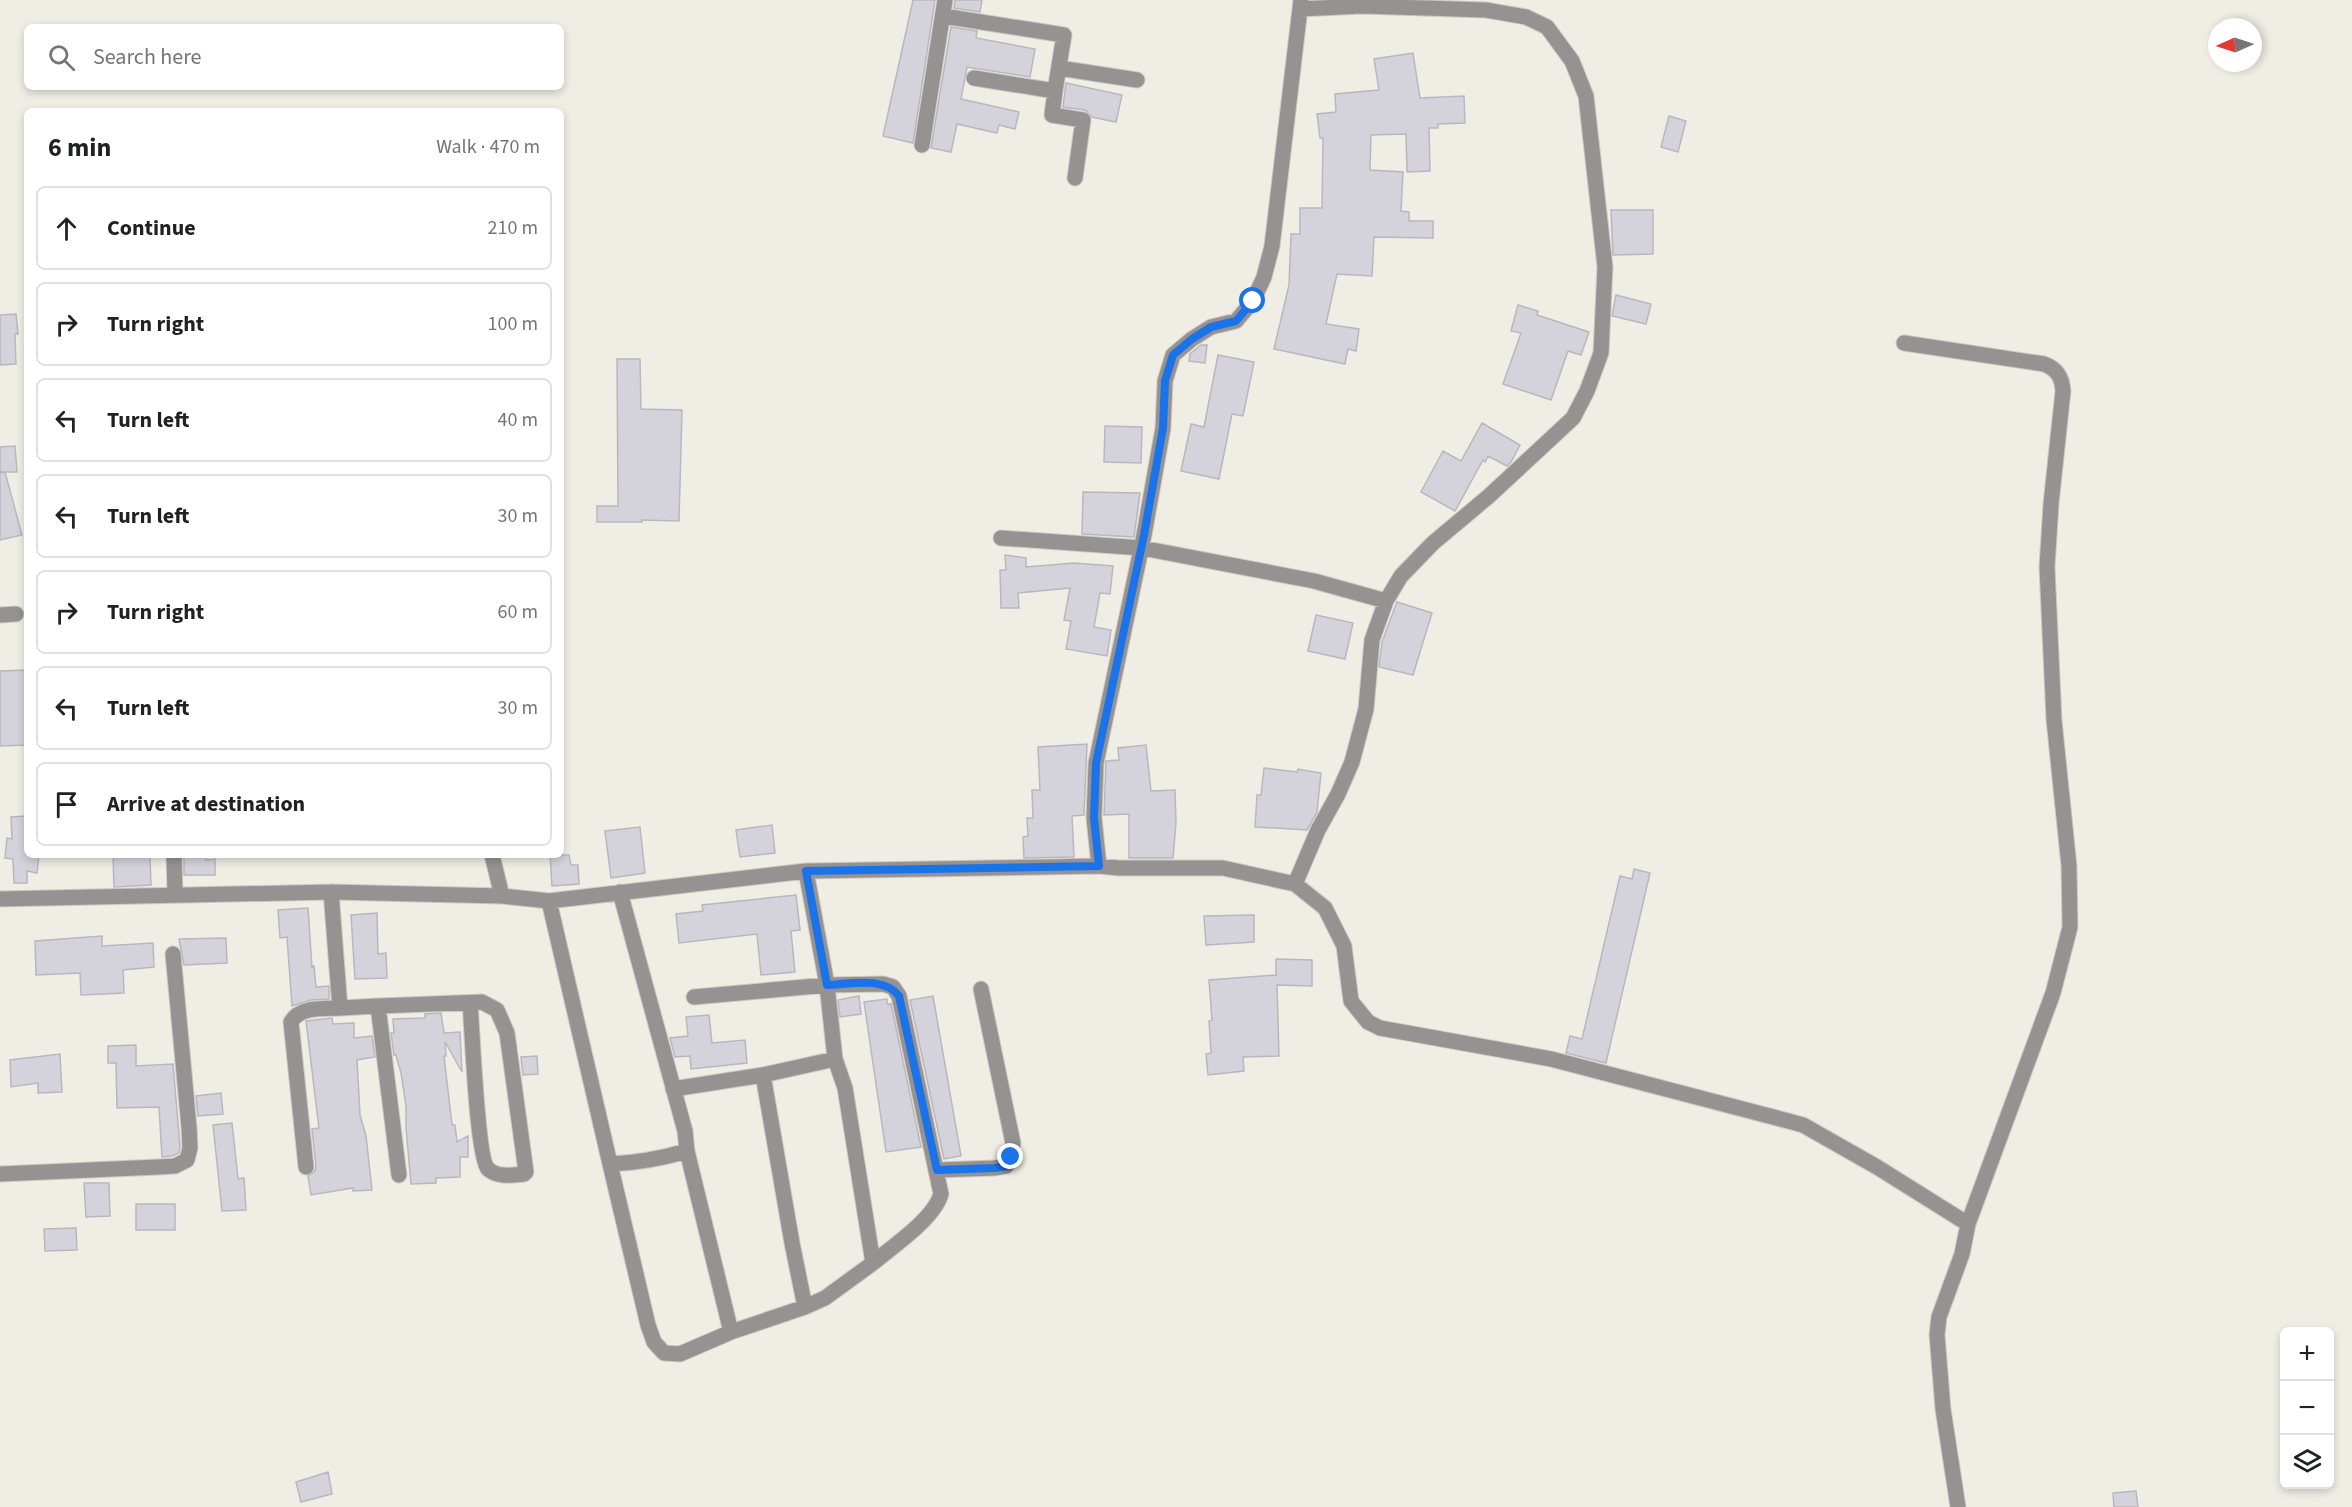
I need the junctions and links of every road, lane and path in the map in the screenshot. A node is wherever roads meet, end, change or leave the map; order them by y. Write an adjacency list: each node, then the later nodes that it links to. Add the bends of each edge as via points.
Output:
1 (945, 0): 3 (street)
2 (1299, 3): 12 (street, via 1272,246 1264,277 1253,301 1236,321 1211,327 1173,355 1165,381 1163,428); 13 (street, via 1486,10 1526,17 1547,27 1572,61 1586,96 1605,267 1601,353 1587,391 1573,418 1433,543 1401,576)
3 (943, 16): 4 (street, via 1064,35); 8 (street)
4 (1059, 68): 6 (street); 7 (street)
5 (974, 78): 7 (street)
6 (1137, 80)
7 (1055, 91): 9 (street, via 1052,115 1083,120)
8 (922, 146)
9 (1075, 178)
10 (1904, 343): 43 (street, via 2044,364 2058,373 2063,391 2047,567 2070,927 2053,993)
11 (1001, 538): 12 (street)
12 (1142, 548): 13 (street, via 1314,581); 18 (street, via 1096,763 1094,818)
13 (1386, 601): 20 (street, via 1372,640 1366,709 1352,762)
14 (16, 614): 15 (street)
15 (0, 615)
16 (174, 858): 23 (street)
17 (493, 858): 24 (street)
18 (1099, 866): 19 (street); 20 (street, via 1223,868)
19 (806, 871): 22 (street); 28 (street)
20 (1294, 884): 43 (street, via 1325,909 1342,939 1351,1001 1368,1022 1380,1028 1551,1059 1797,1124 1877,1167)
21 (331, 892): 23 (street); 24 (street); 33 (street)
22 (620, 892): 26 (street); 36 (street)
23 (175, 895): 25 (street)
24 (502, 896): 26 (street)
25 (0, 899)
26 (549, 901): 38 (street)
27 (173, 954): 41 (street, via 189,1127 187,1160 175,1166)
28 (827, 985): 30 (street); 34 (street); 40 (street, via 883,984 893,987 899,996)
29 (981, 989): 40 (street, via 1013,1143 1011,1157 1006,1166 995,1168)
30 (694, 997)
31 (470, 1003): 31 (street, via 484,1163 504,1176 524,1174 507,1033 494,1006); 32 (street)
32 (378, 1006): 33 (street); 42 (street)
33 (340, 1008): 39 (street, via 302,1011 291,1022)
34 (835, 1059): 35 (street); 44 (street, via 844,1088)
35 (763, 1075): 36 (street); 45 (street)
36 (673, 1089): 37 (street)
37 (687, 1151): 38 (street); 46 (street)
38 (610, 1164): 46 (street, via 654,1342 664,1353 680,1354)
39 (306, 1167)
40 (937, 1170): 44 (street, via 941,1194 938,1205)
41 (0, 1174)
42 (399, 1175)
43 (1968, 1224): 47 (street, via 1937,1335 1943,1409)
44 (873, 1263): 45 (street, via 825,1298)
45 (805, 1307): 46 (street)
46 (731, 1332)
47 (1958, 1507)

